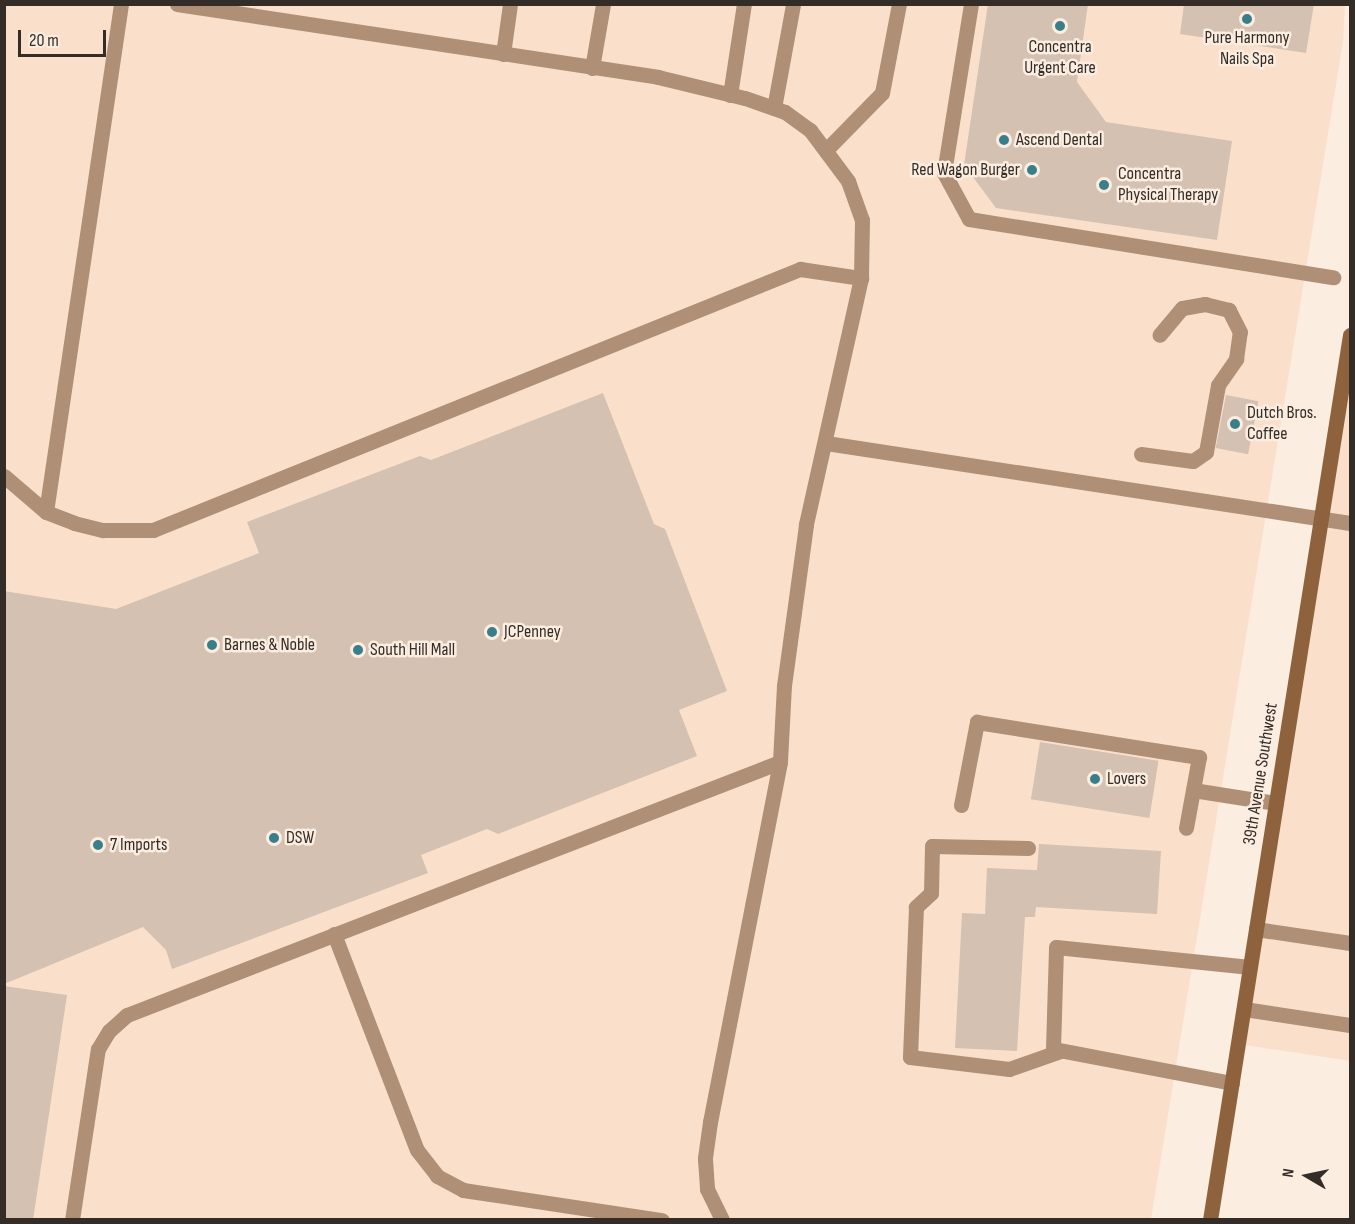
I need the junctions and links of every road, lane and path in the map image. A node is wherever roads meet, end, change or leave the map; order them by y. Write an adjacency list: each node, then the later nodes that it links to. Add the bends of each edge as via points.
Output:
1 (121, 4): 21 (lane)
2 (177, 4): 9 (lane)
3 (510, 4): 9 (lane)
4 (603, 4): 10 (lane)
5 (744, 4): 11 (lane)
6 (793, 4): 12 (lane)
7 (899, 4): 13 (lane, via 882,93)
8 (971, 4): 14 (lane, via 944,172 969,219)
9 (503, 54): 10 (lane)
10 (592, 68): 11 (lane, via 658,77)
11 (730, 95): 12 (lane)
12 (774, 108): 13 (lane, via 810,130)
13 (826, 149): 15 (lane, via 848,181 862,220)
14 (1333, 277)
15 (861, 278): 18 (lane); 21 (lane, via 800,269 153,530 103,530)
16 (1159, 335): 19 (lane, via 1182,308 1205,304 1230,310 1240,332 1236,359 1218,385 1206,452 1193,461)
17 (1350, 335): 22 (main road, 39th Avenue Southwest)
18 (826, 443): 22 (lane); 24 (lane, via 806,525 795,596)
19 (1141, 454)
20 (4, 476): 21 (lane)
21 (46, 512)
22 (1322, 518): 23 (lane); 26 (main road, 39th Avenue Southwest)
23 (1350, 523)
24 (780, 762): 31 (lane); 40 (lane, via 705,1159 707,1190)
25 (1193, 790): 26 (lane); 27 (lane, via 1199,757 977,722); 28 (lane)
26 (1276, 803): 30 (main road, 39th Avenue Southwest)
27 (961, 805)
28 (1186, 828)
29 (1028, 848): 36 (lane, via 932,846 931,893 916,907 910,1058 1009,1069)
30 (1256, 929): 32 (lane); 33 (main road, 39th Avenue Southwest)
31 (334, 934): 38 (lane, via 127,1015 109,1031 98,1049); 39 (lane, via 417,1150 437,1176 463,1190)
32 (1350, 943)
33 (1250, 967): 34 (main road, 39th Avenue Southwest); 36 (lane, via 1056,947 1053,1049)
34 (1244, 1009): 35 (lane); 37 (main road, 39th Avenue Southwest)
35 (1350, 1025)
36 (1060, 1051): 37 (lane)
37 (1232, 1083): 41 (main road, 39th Avenue Southwest)
38 (72, 1220)
39 (662, 1220)
40 (722, 1220)
41 (1210, 1220)

